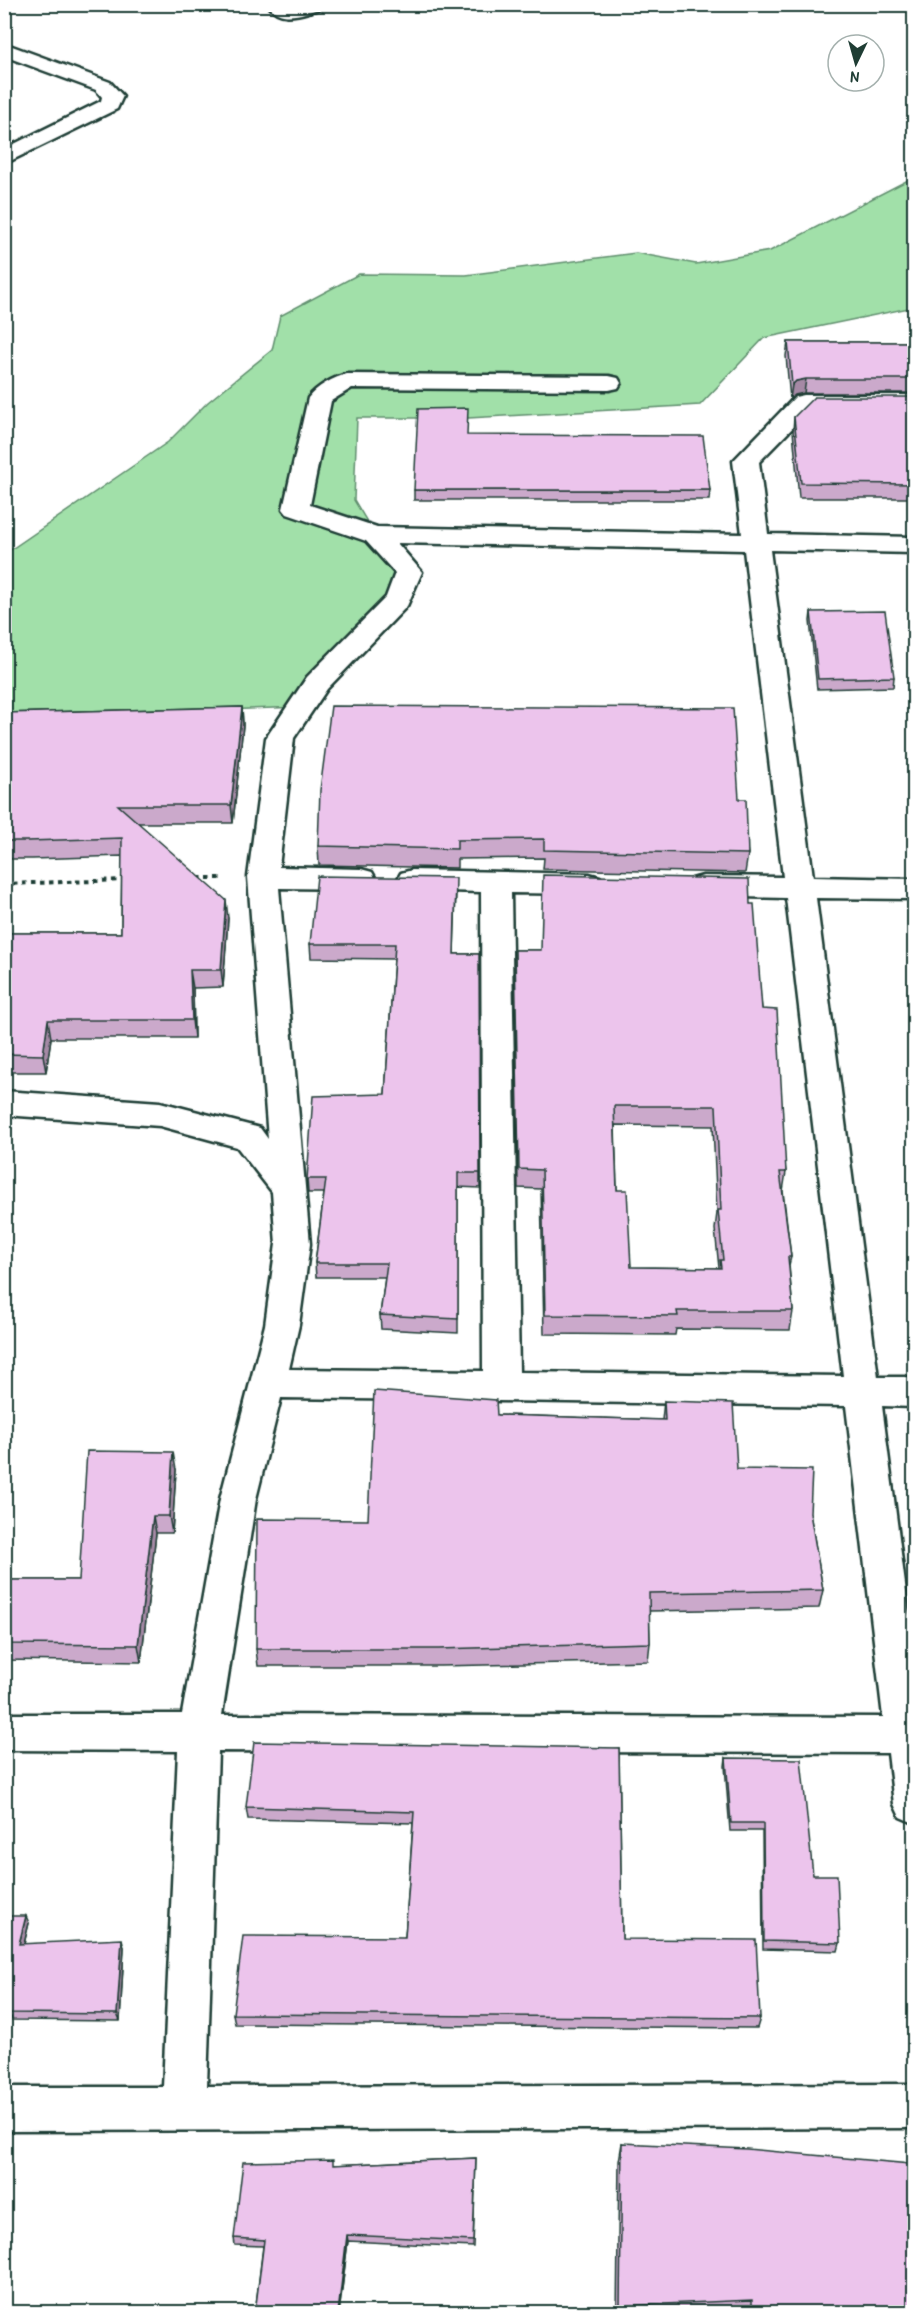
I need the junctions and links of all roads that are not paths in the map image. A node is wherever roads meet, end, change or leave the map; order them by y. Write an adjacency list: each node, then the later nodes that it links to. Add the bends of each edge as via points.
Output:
1 (277, 4): 2 (street, via 284,11)
2 (316, 4)
3 (4, 49): 4 (street, via 103,86 112,96 110,105)
4 (4, 158)
5 (609, 383): 7 (street, via 347,381 320,398 296,509)
6 (915, 402): 8 (street, via 804,402 746,461)
7 (375, 535): 8 (street); 10 (street, via 409,572 398,600 317,683 280,738)
8 (756, 543): 9 (street); 14 (street)
9 (915, 545)
10 (263, 877): 11 (street); 17 (street)
11 (495, 882): 12 (street); 19 (street)
12 (612, 884)
13 (671, 885): 14 (street)
14 (799, 888): 15 (street); 20 (street)
15 (915, 889)
16 (4, 1103): 17 (street, via 160,1114 248,1137)
17 (290, 1191): 18 (street, via 293,1244 282,1324)
18 (268, 1383): 19 (street); 23 (street, via 238,1499)
19 (501, 1388): 20 (street)
20 (863, 1390): 21 (street); 24 (street)
21 (915, 1392)
22 (4, 1732): 23 (street)
23 (199, 1732): 24 (street); 27 (street)
24 (906, 1735): 25 (street)
25 (915, 1804)
26 (915, 2106): 27 (street)
27 (184, 2108): 28 (street)
28 (4, 2109)

